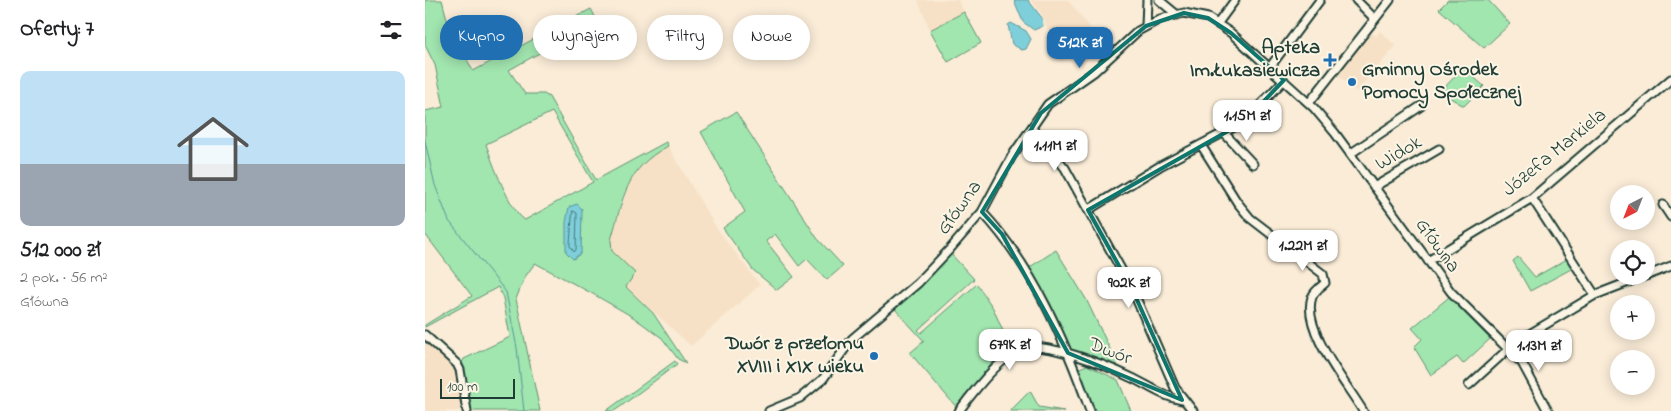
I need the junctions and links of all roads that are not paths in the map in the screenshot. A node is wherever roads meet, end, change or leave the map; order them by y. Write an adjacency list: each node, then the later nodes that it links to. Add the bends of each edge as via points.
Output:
1 (1147, 0): 10 (street)
2 (1159, 0): 7 (street)
3 (1235, 0): 9 (street)
4 (1320, 0): 11 (street)
5 (1355, 0): 8 (street)
6 (1390, 0): 8 (street)
7 (1176, 14): 9 (street, Główna, via 1193,13); 10 (street, Główna)
8 (1374, 18): 14 (street)
9 (1218, 23): 11 (street, Główna)
10 (1146, 26): 16 (street, Główna, via 1094,72 1048,104)
11 (1270, 68): 13 (street, Główna)
12 (1671, 79): 23 (street, Józefa Markiela)
13 (1284, 80): 14 (street, Główna); 17 (street, via 1252,114)
14 (1309, 103): 20 (street, Główna)
15 (1421, 106): 20 (street)
16 (1032, 128): 25 (street, via 1056,155); 26 (street, Główna, via 1012,156)
17 (1224, 133): 18 (street); 21 (street)
18 (1201, 145): 25 (street); 43 (street, via 1250,218 1323,274 1325,283 1312,296 1313,328)
19 (1439, 150): 22 (street, Widok)
20 (1350, 154): 22 (street, Główna)
21 (1253, 164)
22 (1374, 187): 28 (street, Główna)
23 (1531, 198): 28 (street, Józefa Markiela); 32 (street)
24 (1663, 205): 27 (street)
25 (1088, 210): 37 (street, via 1133,291)
26 (981, 212): 35 (street, via 1013,249); 39 (street, Główna, via 918,283 852,339 823,379 800,398)
27 (1671, 217)
28 (1428, 261): 34 (street, Główna, via 1466,309)
29 (1671, 266): 30 (street)
30 (1655, 272)
31 (1622, 285): 32 (street)
32 (1595, 296): 34 (street)
33 (425, 335): 38 (street, via 457,364)
34 (1509, 348): 36 (street); 44 (street, Główna, via 1522,363)
35 (1068, 353): 37 (street, Dwór, via 1131,377 1170,398); 40 (street, Dwór, via 1022,349 990,373); 41 (street)
36 (1469, 385)
37 (1182, 400): 42 (street)
38 (467, 411)
39 (769, 411)
40 (959, 411)
41 (1090, 411)
42 (1193, 411)
43 (1363, 411)
44 (1548, 411)

